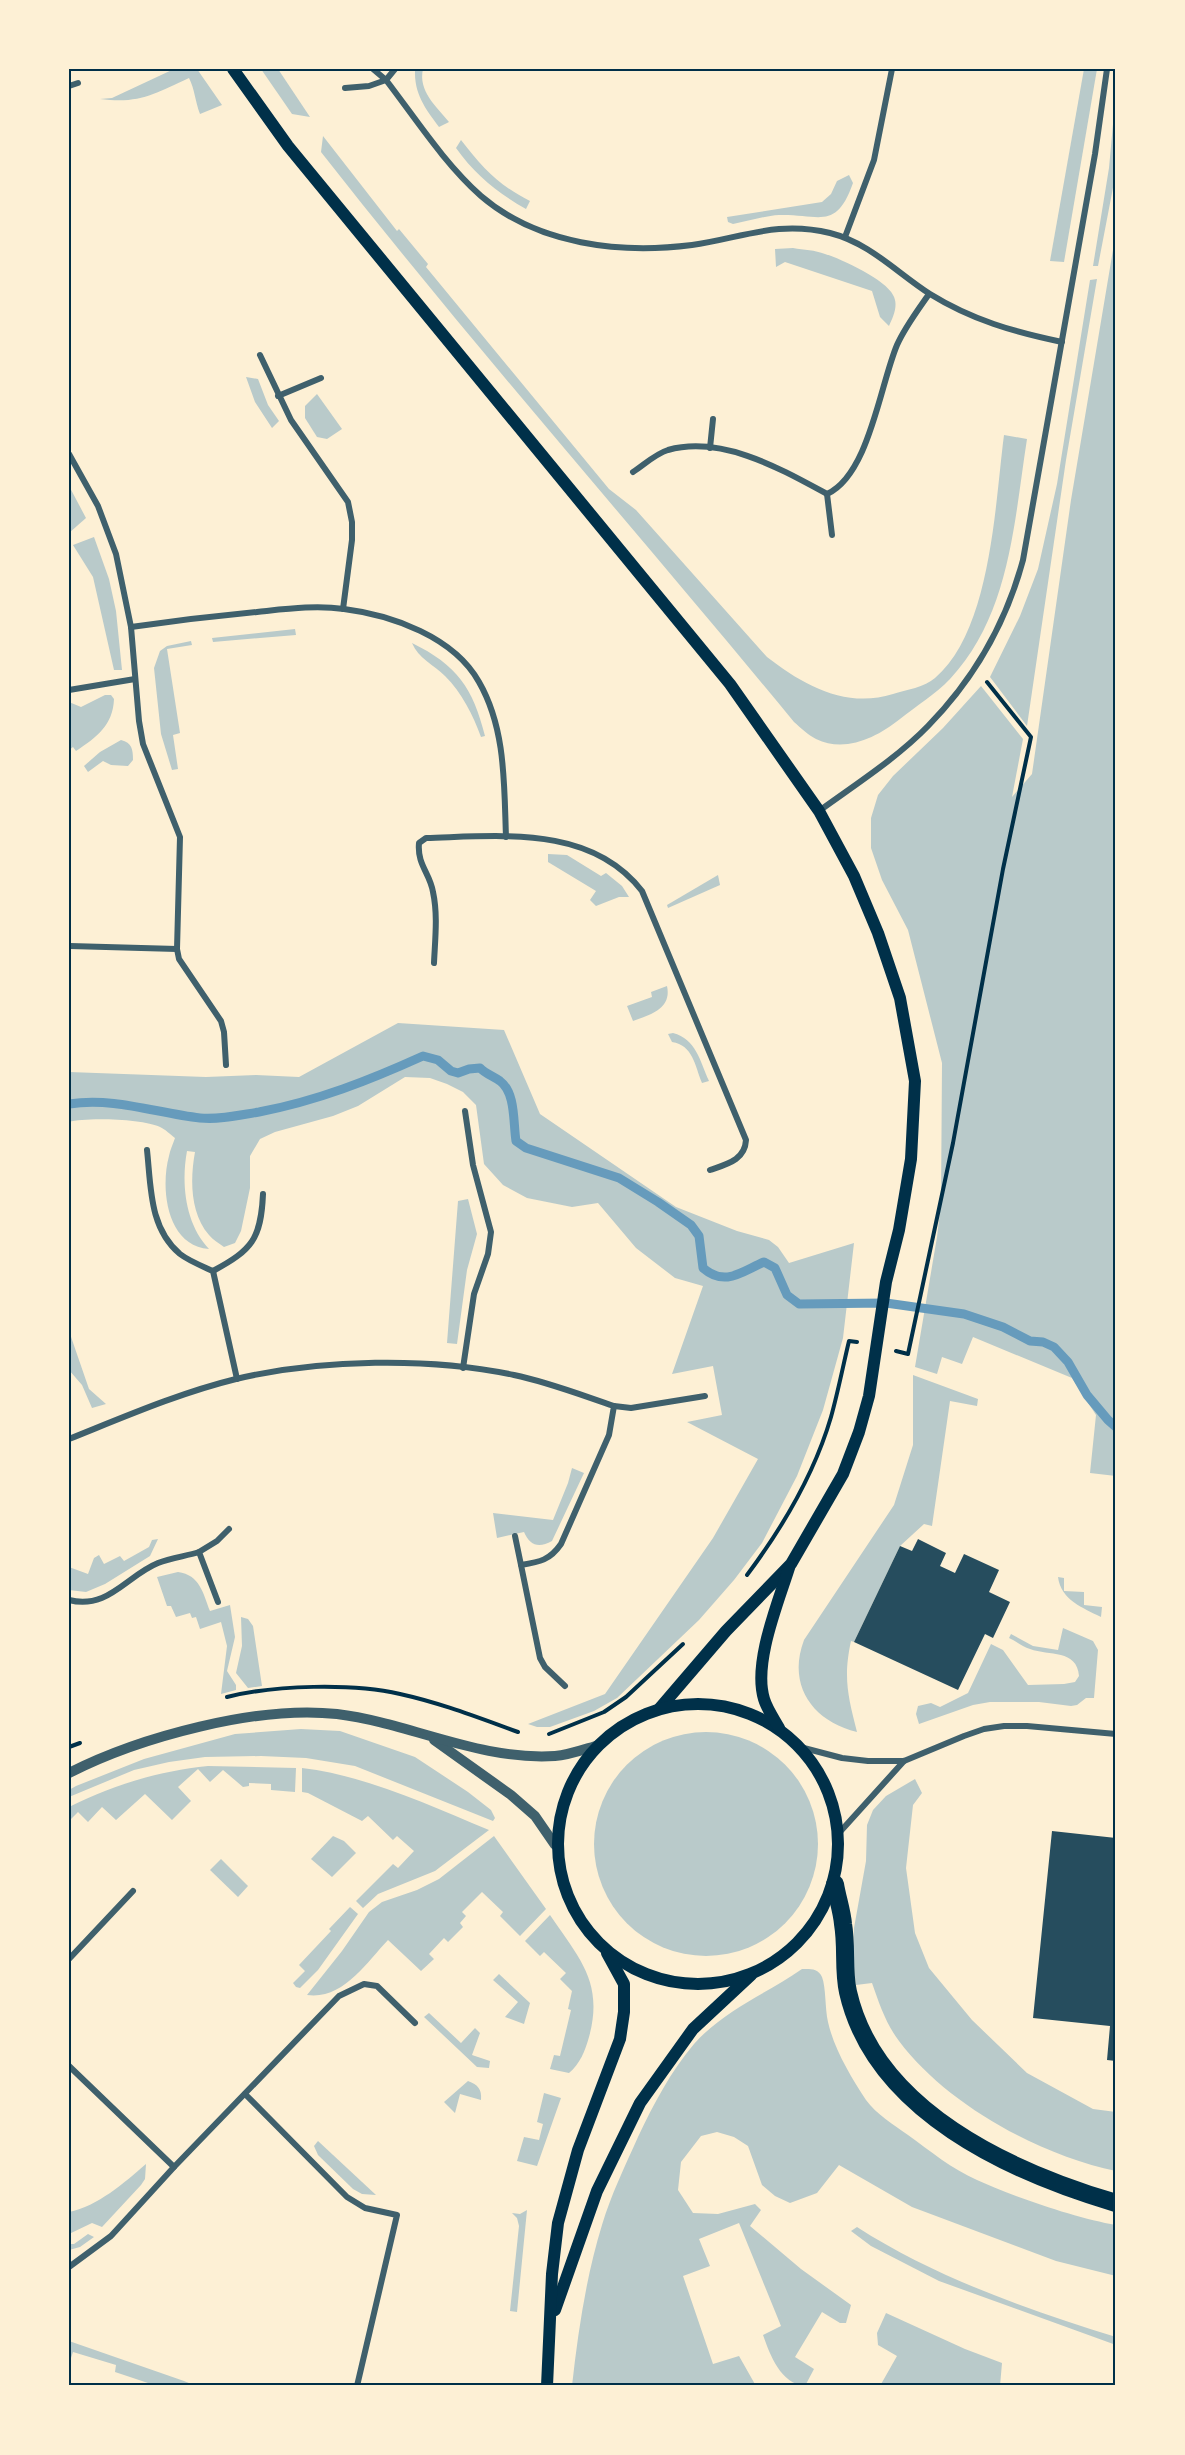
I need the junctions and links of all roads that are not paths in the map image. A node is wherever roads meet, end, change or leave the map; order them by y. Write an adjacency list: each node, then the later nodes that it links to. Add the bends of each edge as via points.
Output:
1 (233, 69): 26 (main road, via 288,146 730,684)
2 (373, 69): 6 (street)
3 (395, 69): 6 (street)
4 (892, 69): 10 (street, via 874,160)
5 (1107, 69): 12 (street)
6 (386, 80): 9 (street); 10 (street, via 431,140 481,195 522,222 553,234 595,246 645,249 784,228)
7 (78, 83): 8 (street)
8 (69, 86)
9 (345, 88)
10 (845, 237): 11 (street, via 864,246)
11 (929, 294): 12 (street, via 975,319); 20 (street, via 898,343 879,408 854,465 844,482)
12 (1062, 342): 26 (street, via 1020,570 1004,619 976,668 928,726)
13 (260, 355): 15 (street)
14 (321, 378): 15 (street)
15 (278, 396): 22 (street, via 348,502 352,540)
16 (713, 419): 17 (street)
17 (710, 448): 19 (street, via 668,450); 20 (street, via 755,460)
18 (69, 454): 23 (street, via 98,506 116,554)
19 (633, 472)
20 (826, 494): 21 (street)
21 (832, 535)
22 (343, 609): 23 (street, via 282,610); 27 (street, via 393,620 419,631 462,659 479,681 501,752)
23 (131, 627): 24 (street)
24 (135, 679): 25 (street); 29 (street, via 143,744 180,837)
25 (69, 690)
26 (819, 811): 45 (main road, via 854,876 878,933 900,998 915,1081 911,1159 886,1282 869,1396 843,1474)
27 (506, 837): 30 (street, via 426,838 419,843 420,864 433,888 436,906); 34 (street, via 552,839 580,846 622,870 642,891 746,1140 746,1149 735,1160)
28 (70, 946): 29 (street)
29 (177, 949): 31 (street, via 183,967 221,1021)
30 (434, 963)
31 (226, 1065)
32 (465, 1111): 37 (street, via 473,1165 491,1232 474,1294)
33 (147, 1150): 36 (street, via 154,1211 164,1235 182,1256)
34 (710, 1170)
35 (263, 1194): 36 (street, via 256,1238)
36 (213, 1271): 38 (street)
37 (463, 1368): 38 (street, via 364,1365 290,1370); 40 (street, via 513,1375)
38 (237, 1379): 41 (street, via 180,1395)
39 (705, 1396): 40 (street, via 631,1408)
40 (614, 1406): 46 (street, via 609,1435 561,1544 546,1561)
41 (69, 1439)
42 (230, 1529): 44 (street)
43 (515, 1536): 46 (street)
44 (199, 1552): 47 (street, via 157,1563 98,1601); 48 (street)
45 (791, 1564): 50 (main road); 51 (main road, via 768,1630 762,1667 764,1698)
46 (521, 1565): 49 (street, via 540,1658)
47 (69, 1600)
48 (218, 1602)
49 (565, 1686)
50 (660, 1708): 51 (main road, via 711,1704 746,1712); 54 (main road, via 634,1719)
51 (779, 1728): 55 (main road)
52 (1116, 1734): 56 (street, via 1004,1726 984,1729)
53 (430, 1738): 54 (street, via 519,1756 557,1756); 57 (street, via 337,1714 289,1713 166,1736); 59 (street, via 511,1795 535,1816)
54 (599, 1745): 59 (main road, via 573,1781 562,1808)
55 (800, 1747): 56 (street, via 842,1758); 58 (main road, via 830,1802)
56 (904, 1761): 58 (street)
57 (69, 1773)
58 (839, 1833): 60 (main road)
59 (555, 1845): 62 (main road, via 576,1914)
60 (834, 1884): 64 (main road, via 811,1930 781,1958); 69 (highway, via 844,1926 848,1992 874,2054 894,2079 923,2107 995,2157 1071,2190)
61 (133, 1891): 63 (street)
62 (606, 1950): 64 (main road, via 635,1970 669,1982 708,1983); 71 (main road, via 624,1984 622,2030 578,2150 558,2223)
63 (69, 1959)
64 (752, 1975): 71 (main road, via 693,2029 640,2103 597,2191)
65 (415, 2023): 67 (street, via 377,1986 356,1987 332,2002)
66 (69, 2066): 68 (street)
67 (245, 2094): 68 (street); 72 (street, via 347,2197 365,2208 397,2215)
68 (174, 2167): 70 (street, via 111,2236)
69 (1116, 2203)
70 (69, 2267)
71 (551, 2322): 73 (main road)
72 (357, 2386)
73 (547, 2386)

